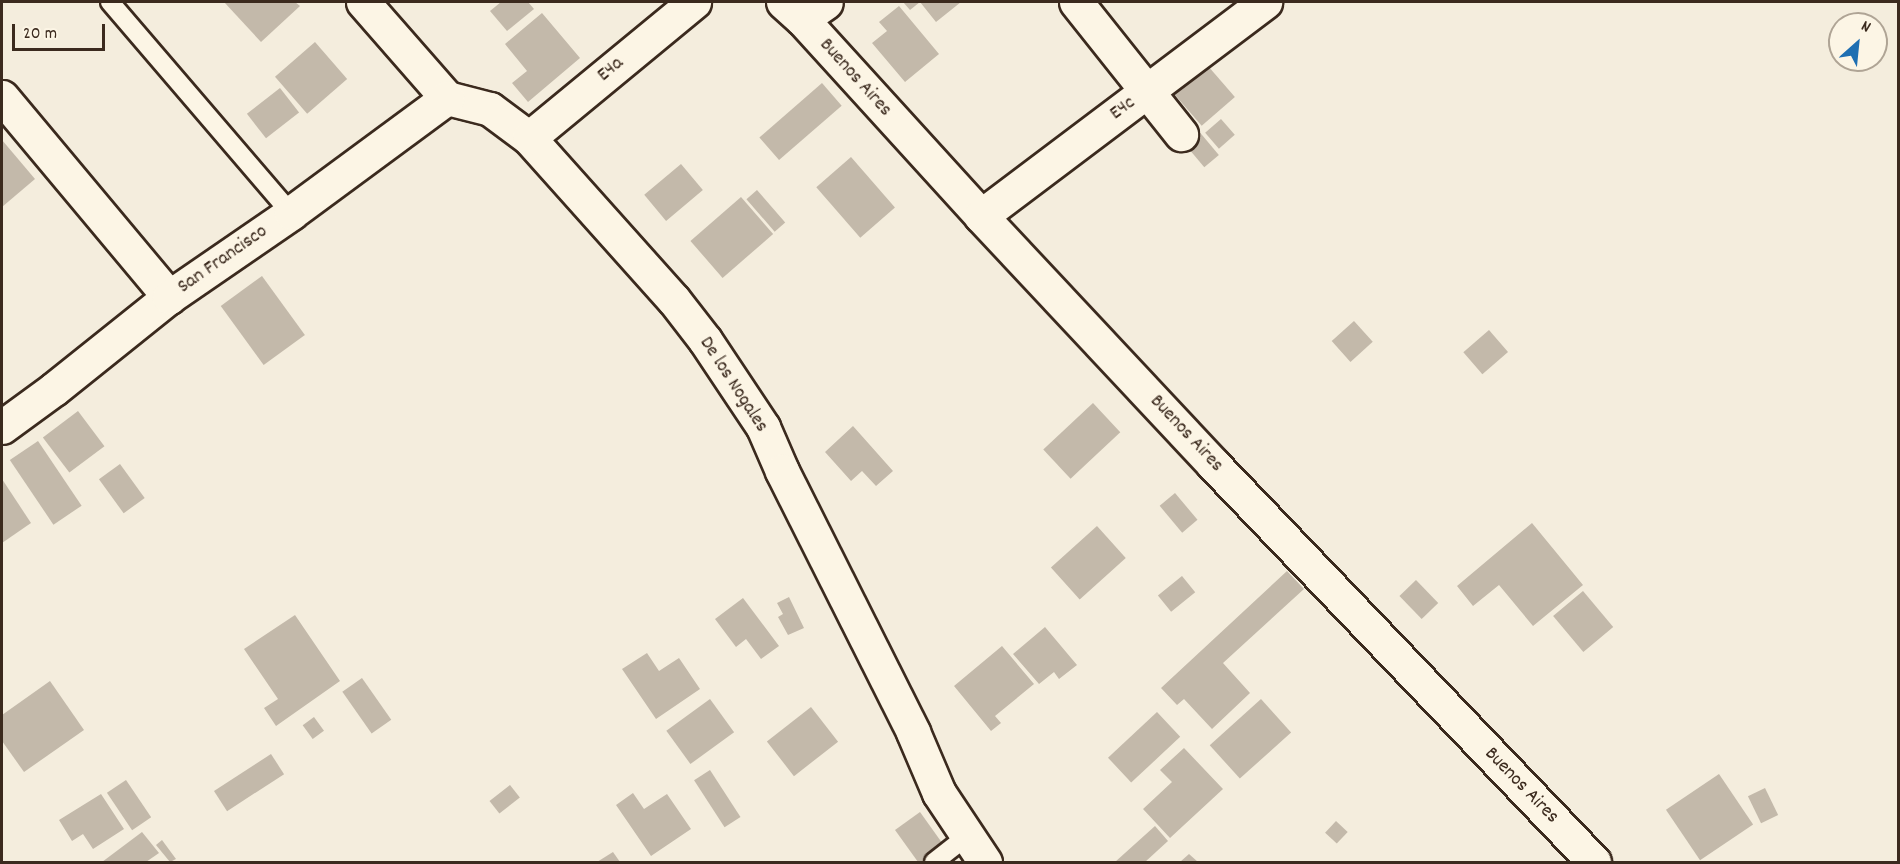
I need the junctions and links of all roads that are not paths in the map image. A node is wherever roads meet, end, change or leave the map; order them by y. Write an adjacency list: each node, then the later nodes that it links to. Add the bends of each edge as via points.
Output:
1 (110, 2): 12 (lane)
2 (363, 2): 9 (street)
3 (694, 2): 11 (street, E4a)
4 (1076, 2): 7 (street)
5 (1265, 2): 7 (street, E4c)
6 (803, 7): 13 (street, Buenos Aires)
7 (1147, 91): 10 (street); 13 (street, E4c)
8 (2, 97): 14 (street)
9 (447, 98): 11 (street, De los Nogales, via 490,109); 12 (street, San Francisco)
10 (1181, 134)
11 (529, 138): 16 (street, De los Nogales, via 674,300 763,427 913,732 939,793)
12 (291, 213): 14 (street, San Francisco)
13 (981, 216): 18 (street, Buenos Aires)
14 (169, 297): 15 (street, San Francisco)
15 (2, 427)
16 (975, 850): 17 (lane)
17 (934, 862)
18 (1594, 862)

